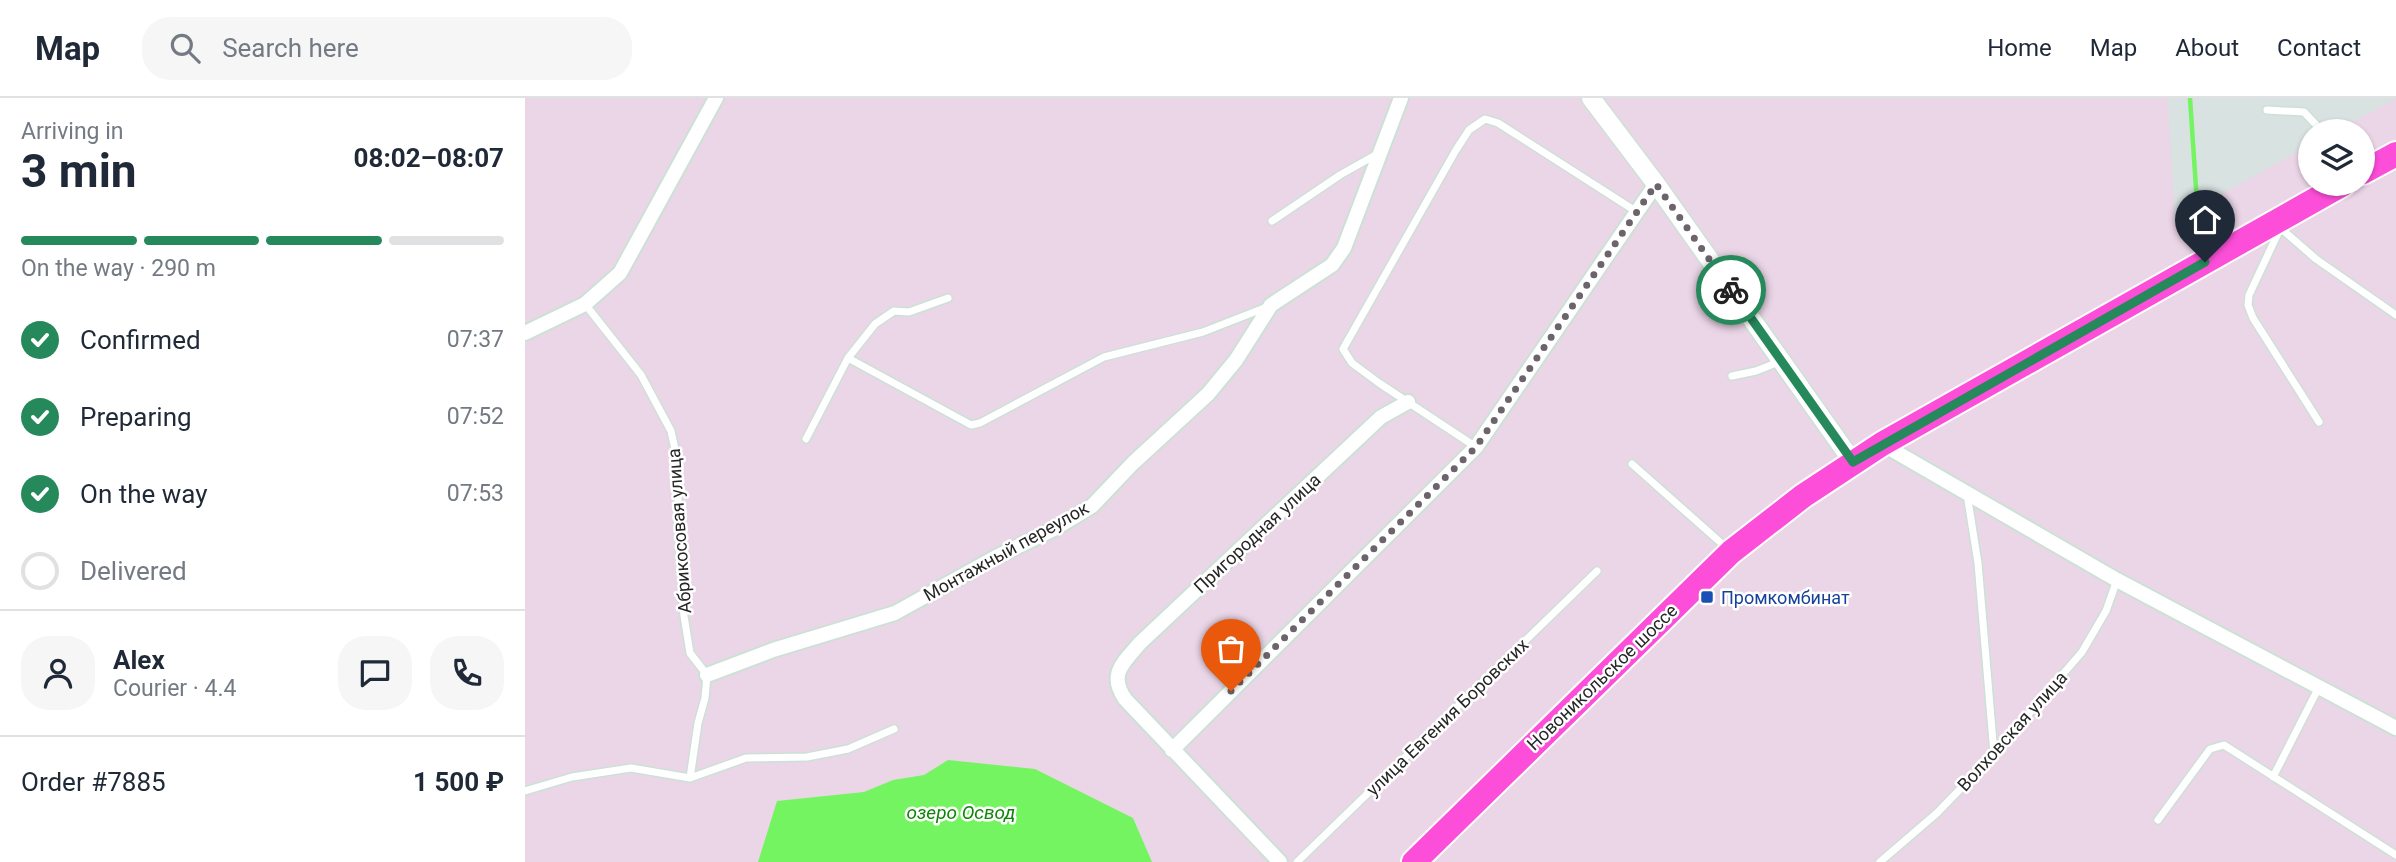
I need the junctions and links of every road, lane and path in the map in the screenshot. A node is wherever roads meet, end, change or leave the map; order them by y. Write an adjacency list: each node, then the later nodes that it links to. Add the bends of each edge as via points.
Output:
1 (716, 98): 15 (street, via 620,273)
2 (1401, 98): 6 (street)
3 (1591, 98): 9 (street)
4 (2267, 110): 5 (lane, via 2304,112)
5 (2311, 119)
6 (1383, 152): 12 (lane); 16 (street, via 1332,265)
7 (2396, 153): 8 (highway)
8 (2375, 166)
9 (1656, 184): 11 (street); 20 (street)
10 (2324, 196): 13 (highway, Новоникольское шоссе)
11 (1637, 212): 22 (lane, via 1499,123 1485,119 1469,130 1343,349 1352,363); 26 (street)
12 (1272, 221)
13 (2278, 226): 17 (lane); 23 (lane, via 2248,306); 25 (highway, Новоникольское шоссе)
14 (948, 298): 19 (lane, via 885,315)
15 (585, 304): 18 (street); 33 (lane, Абрикосовая улица, via 641,375 671,431 678,463 678,528 688,641 690,653)
16 (1271, 305): 19 (lane, via 1203,332 1104,357 971,425); 33 (street, Монтажный переулок, via 1208,394 1092,506 895,613)
17 (2396, 315)
18 (525, 333)
19 (848, 358): 24 (lane)
20 (1781, 361): 21 (lane); 27 (street)
21 (1732, 376)
22 (1408, 402): 26 (lane); 37 (street, Пригородная улица, via 1371,426 1126,659 1116,675 1117,687)
23 (2319, 422)
24 (806, 439)
25 (1882, 444): 27 (highway, Новоникольское шоссе); 29 (street)
26 (1476, 447): 37 (street)
27 (1853, 462): 30 (highway, Новоникольское шоссе)
28 (1632, 464): 30 (lane)
29 (1967, 493): 32 (street); 38 (lane, via 1978,563)
30 (1731, 552): 46 (highway, Новоникольское шоссе)
31 (1597, 571): 45 (lane, улица Евгения Боровских)
32 (2117, 580): 34 (street); 38 (lane, Волховская улица, via 2106,611 2082,652)
33 (707, 675): 40 (lane)
34 (2319, 686): 35 (street); 39 (lane)
35 (2396, 728)
36 (894, 729): 40 (lane, via 848,749 807,757 746,758)
37 (1172, 750): 44 (street)
38 (1994, 754): 47 (lane, Волховская улица, via 1937,813)
39 (2273, 776): 42 (lane, via 2224,745 2210,749); 43 (lane)
40 (691, 778): 41 (lane, via 632,768 572,777)
41 (525, 791)
42 (2158, 820)
43 (2396, 855)
44 (1280, 862)
45 (1297, 862)
46 (1413, 862)
47 (1880, 862)

